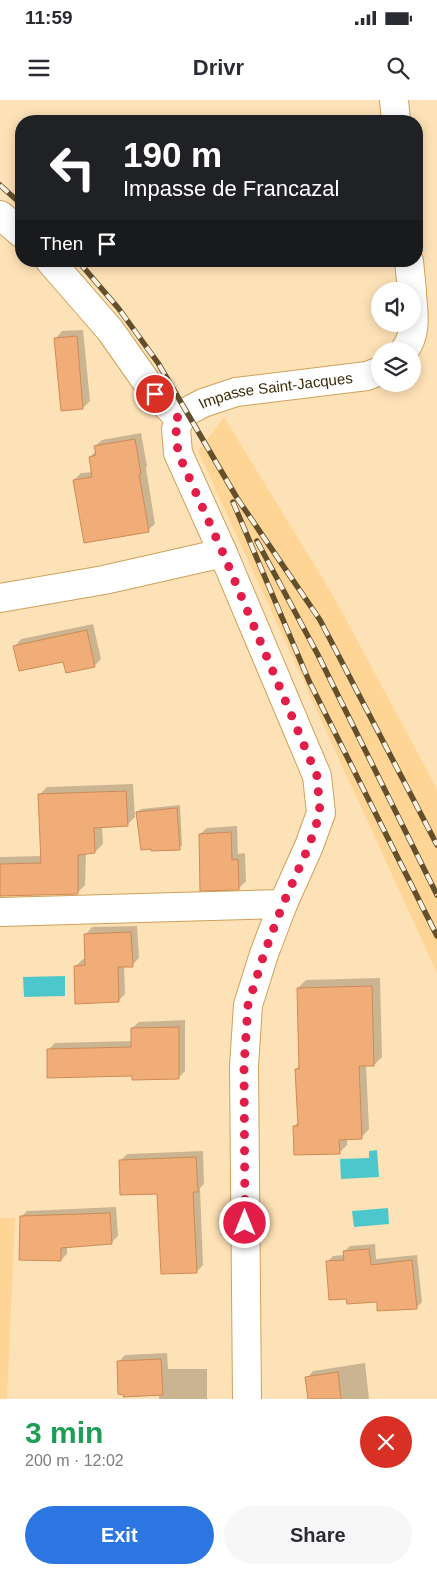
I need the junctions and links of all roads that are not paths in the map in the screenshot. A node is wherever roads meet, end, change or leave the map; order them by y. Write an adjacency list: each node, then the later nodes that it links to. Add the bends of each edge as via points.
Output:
1 (394, 100): 2 (street)
2 (395, 115)
3 (0, 215): 4 (street)
4 (15, 228)
5 (55, 267): 9 (street, via 110,330 155,394)
6 (410, 267): 7 (street)
7 (411, 282)
8 (371, 374): 9 (street, Impasse Saint-Jacques, via 236,392 203,403)
9 (180, 420): 10 (street, Impasse Saint-Jacques, via 176,429 178,453)
10 (223, 553): 11 (street, via 104,580); 12 (street, Impasse Saint-Jacques, via 317,776 320,813)
11 (0, 598)
12 (283, 904): 13 (street); 14 (street, Impasse Saint-Jacques, via 248,1005 244,1066)
13 (0, 912)
14 (247, 1399)

